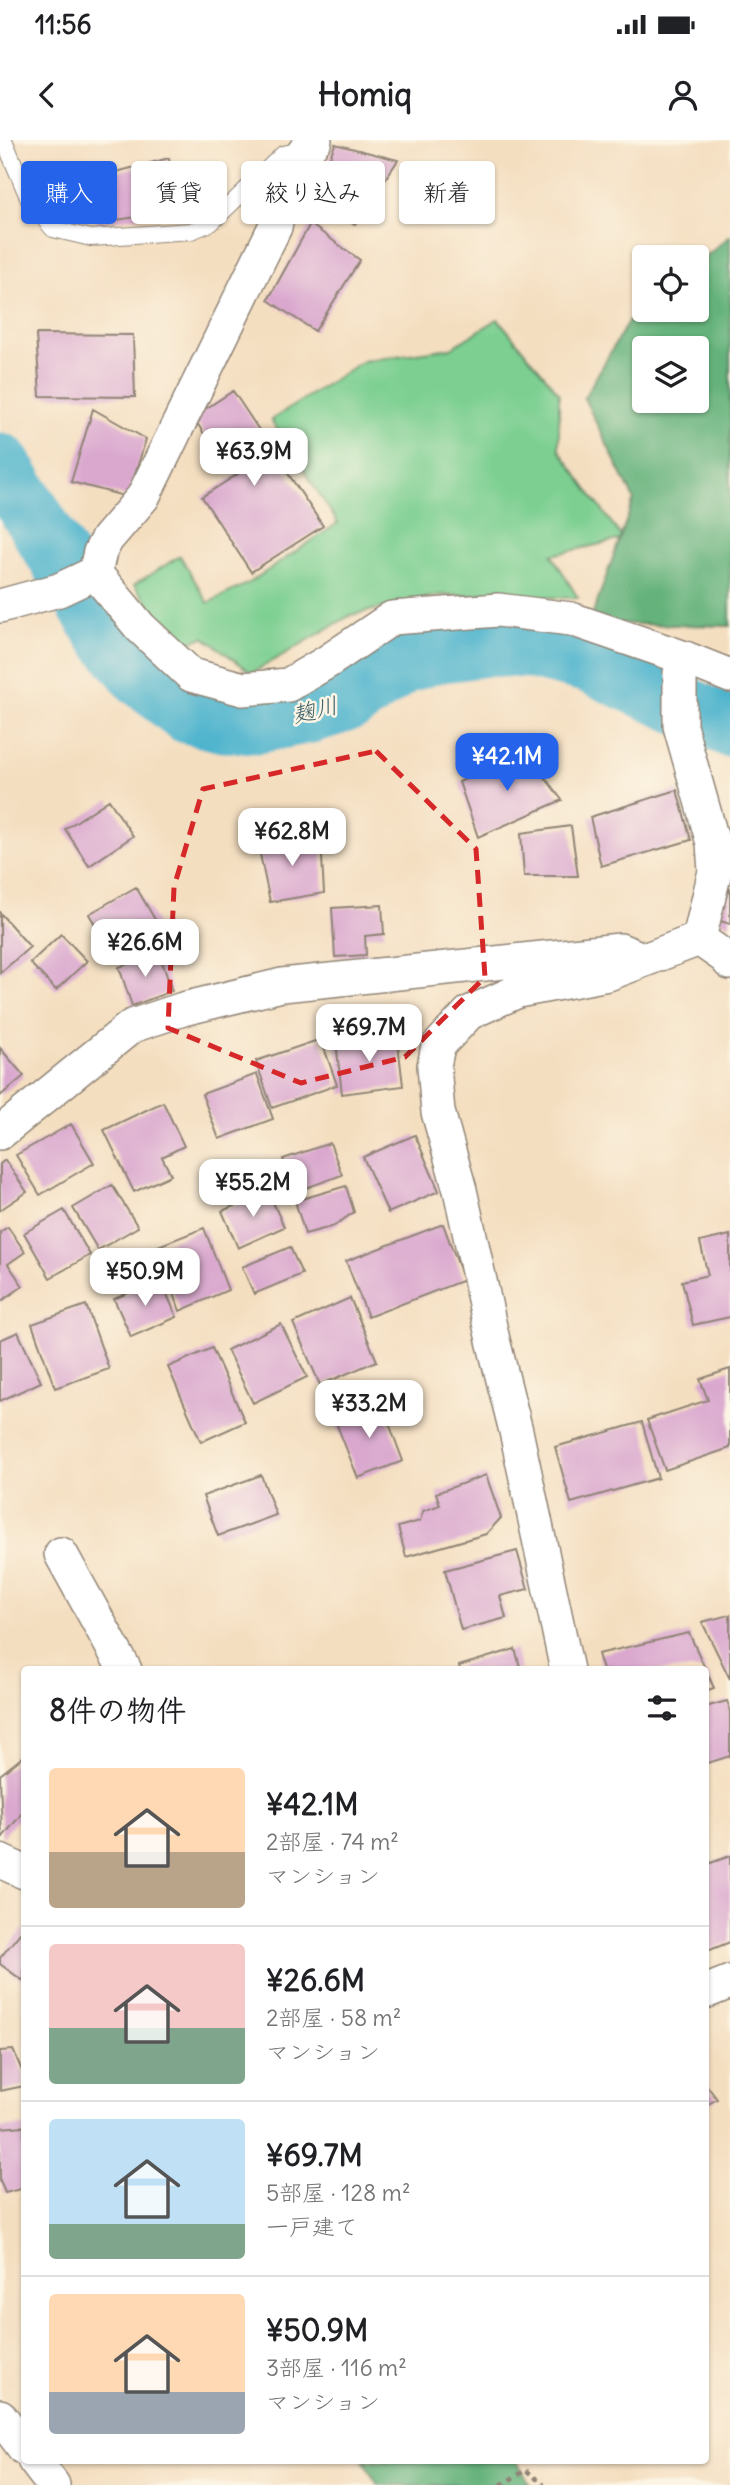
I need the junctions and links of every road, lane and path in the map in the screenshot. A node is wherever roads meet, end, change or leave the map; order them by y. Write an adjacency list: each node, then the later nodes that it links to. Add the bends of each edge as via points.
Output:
1 (4, 140): 2 (lane, via 30,202 54,229 91,237 191,230 211,223 284,154)
2 (310, 145): 3 (street, via 284,186 275,227 143,497 107,539)
3 (81, 580): 4 (street); 5 (street, via 191,675 243,689 288,685 392,618 498,610 571,619)
4 (0, 606)
5 (682, 665): 6 (street); 7 (street, via 680,726 713,843)
6 (730, 676)
7 (721, 954): 8 (street)
8 (646, 960): 9 (street, via 620,950 282,985 183,1009 132,1026); 12 (street, via 608,974 517,991 470,1013 438,1046 434,1066 438,1112 516,1431)
9 (0, 1133)
10 (61, 1554): 11 (street)
11 (123, 1666)
12 (566, 1666)
13 (0, 1861): 14 (street)
14 (21, 1871)
15 (730, 1982): 16 (street)
16 (709, 1990)
17 (0, 2416): 18 (street)
18 (21, 2444)
19 (37, 2464): 20 (street)
20 (53, 2485)
21 (501, 2485): 22 (path, via 526,2470)
22 (544, 2485)

